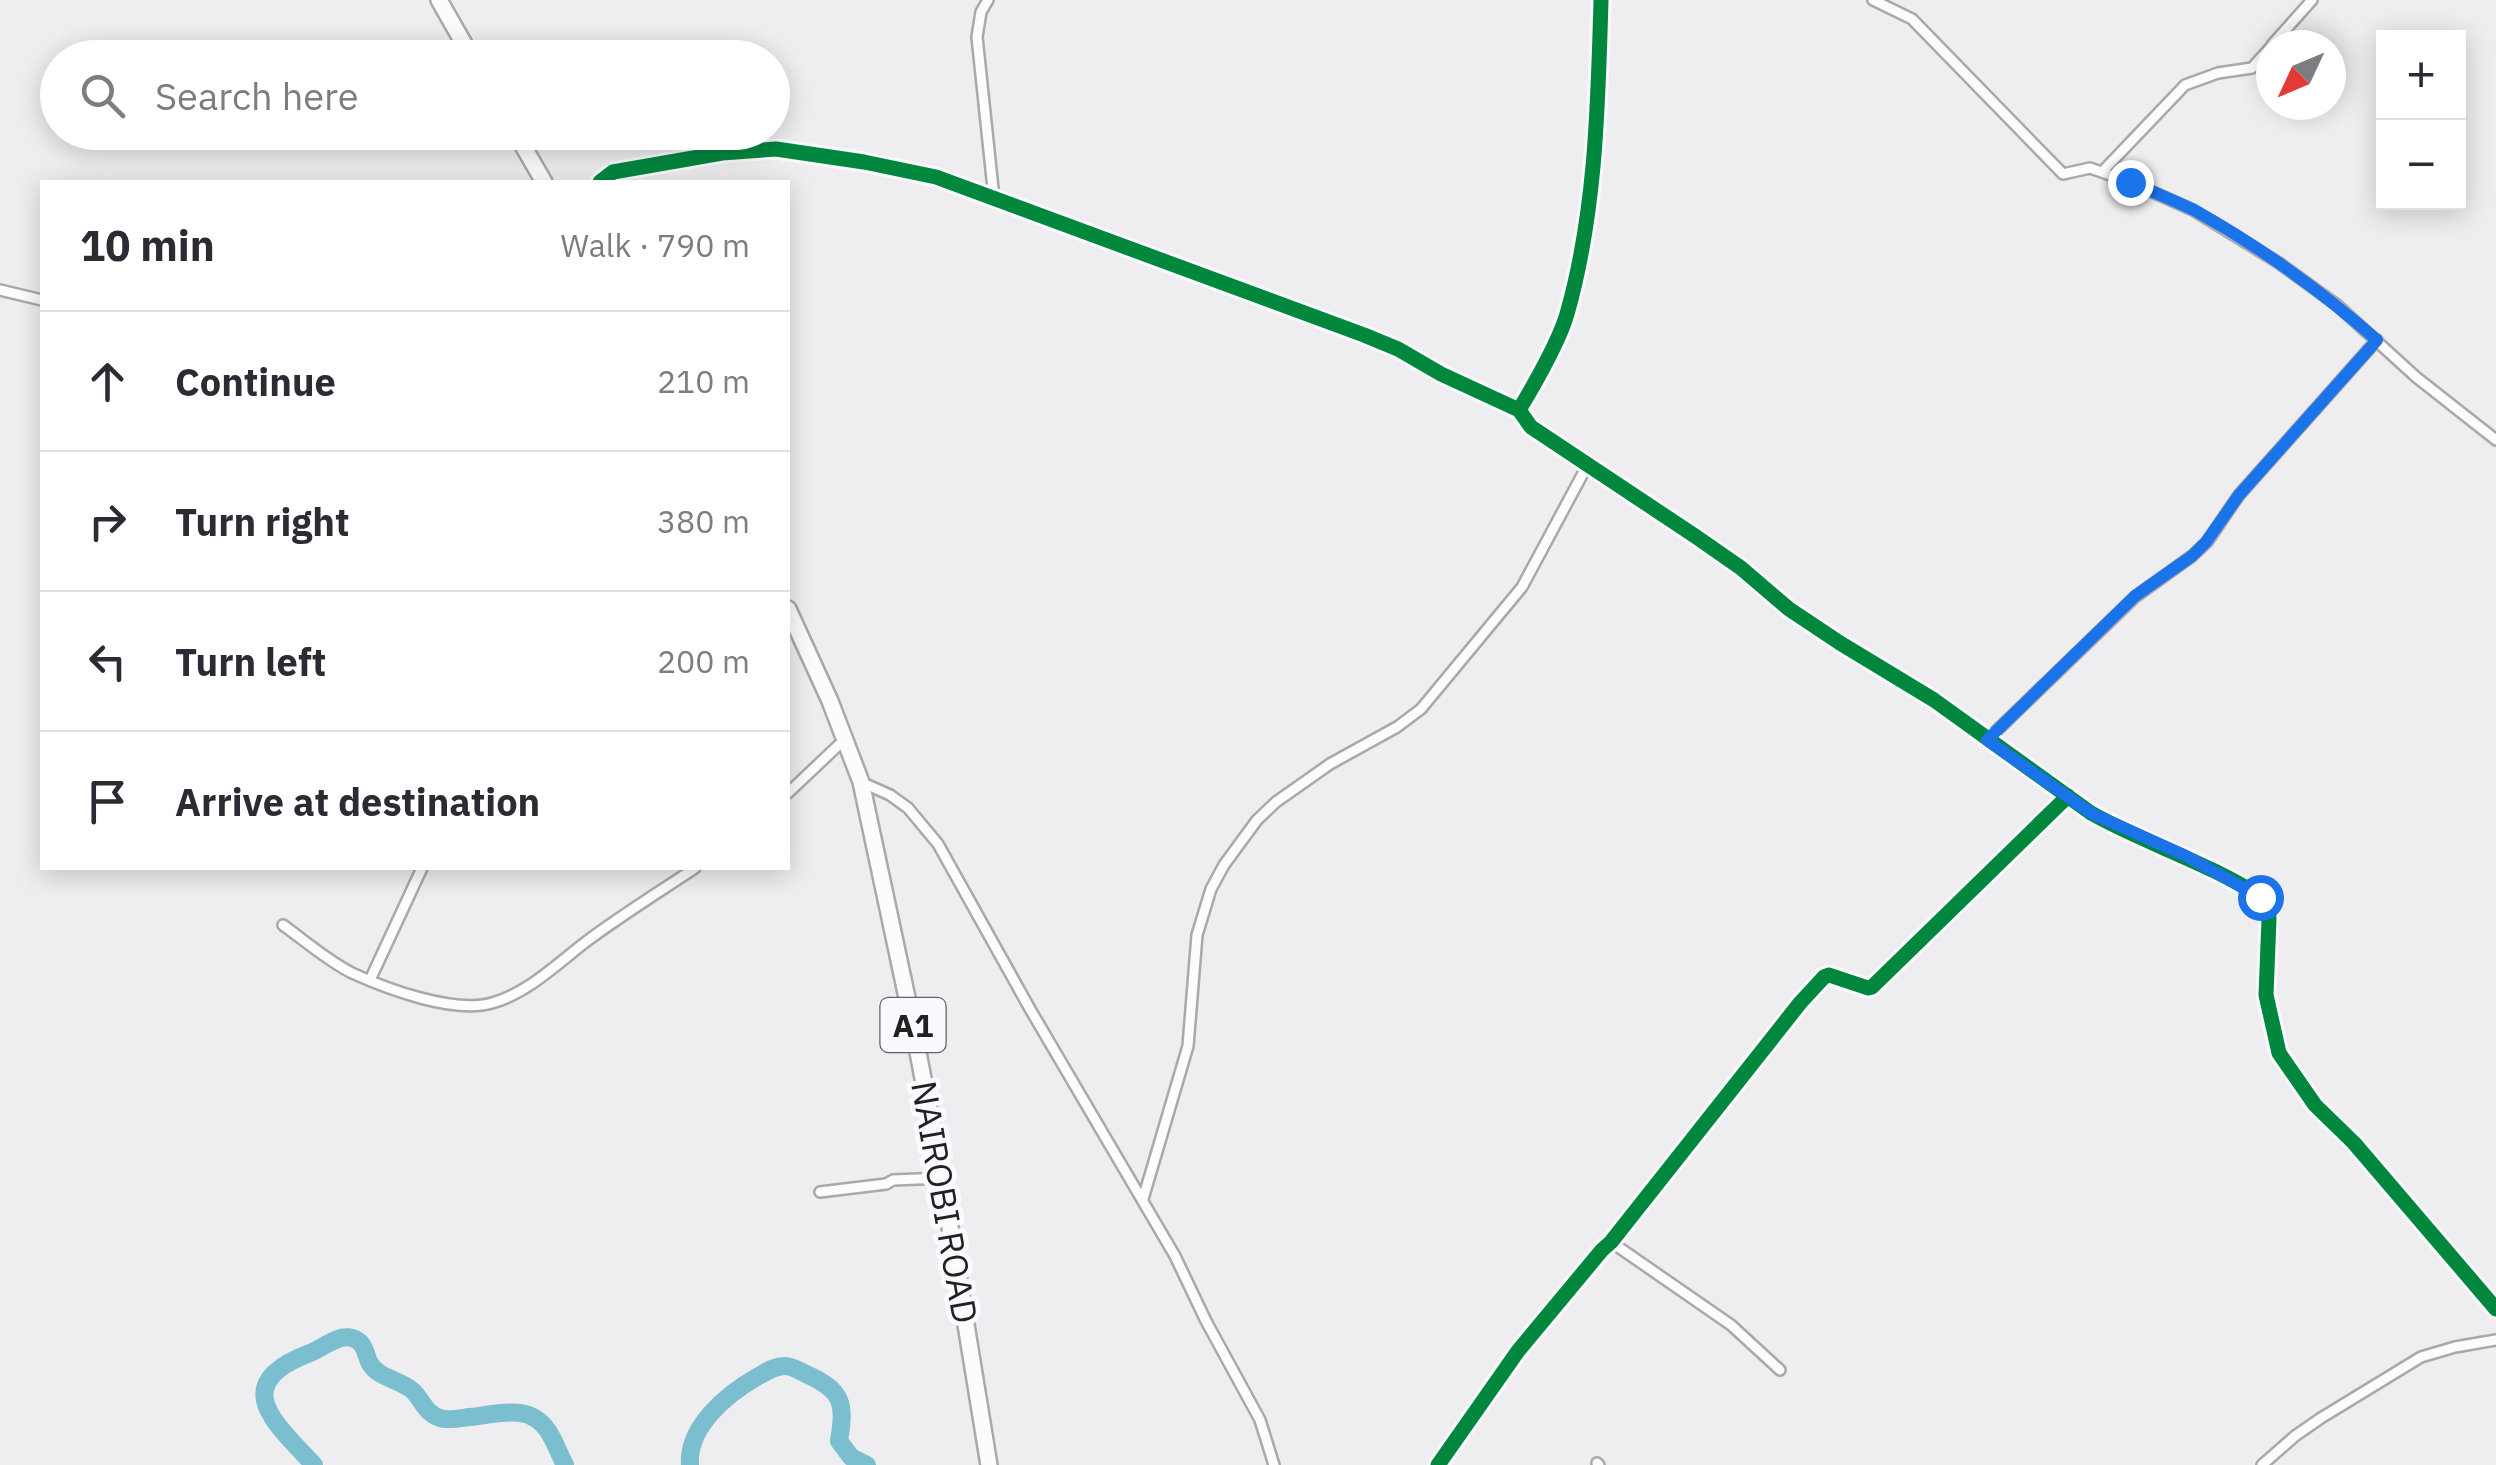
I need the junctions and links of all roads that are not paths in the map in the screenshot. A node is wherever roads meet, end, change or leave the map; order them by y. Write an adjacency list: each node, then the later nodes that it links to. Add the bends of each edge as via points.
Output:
1 (440, 0): 7 (highway)
2 (988, 0): 15 (street, via 977,37)
3 (1601, 0): 19 (street, via 1598,124 1580,260 1566,318)
4 (1872, 0): 12 (street, via 1912,19 2063,174)
5 (2312, 0): 6 (street)
6 (2286, 30)
7 (462, 40)
8 (2256, 64): 12 (street, via 2185,85)
9 (526, 150): 13 (highway)
10 (776, 150): 15 (street, via 936,177)
11 (776, 150): 14 (street, via 722,152 612,172)
12 (2102, 172): 18 (street, via 2208,219 2279,263)
13 (543, 180)
14 (602, 180)
15 (994, 198): 19 (street, via 1364,335)
16 (0, 290): 17 (street)
17 (40, 300)
18 (2377, 340): 20 (street); 24 (street, via 2239,495 2206,542 2135,596)
19 (1518, 410): 21 (street, via 1531,428)
20 (2496, 440)
21 (1588, 464): 24 (street); 34 (street, via 1522,587 1420,709 1276,802 1224,865 1197,934 1188,1046)
22 (790, 612): 23 (highway, NAIROBI ROAD / A1)
23 (844, 740): 25 (highway, NAIROBI ROAD / A1); 26 (street)
24 (1987, 740): 27 (street)
25 (862, 782): 32 (highway, NAIROBI ROAD / A1); 34 (street, via 908,808 938,844)
26 (790, 791)
27 (2068, 796): 35 (street, via 1872,987 1824,977); 36 (street, via 2268,906 2266,995 2279,1053 2315,1104)
28 (421, 870): 31 (street)
29 (692, 870): 31 (street, via 534,982 487,1005 410,996)
30 (282, 926): 31 (street)
31 (370, 980)
32 (942, 1178): 33 (street); 39 (highway, NAIROBI ROAD / A1)
33 (820, 1192)
34 (1143, 1199): 40 (street, via 1260,1420)
35 (1611, 1242): 38 (street, via 1731,1325); 41 (street, via 1518,1351)
36 (2496, 1308)
37 (2496, 1340): 42 (street, via 2421,1357 2321,1418)
38 (1780, 1370)
39 (988, 1460)
40 (1274, 1465)
41 (1438, 1465)
42 (2262, 1465)

